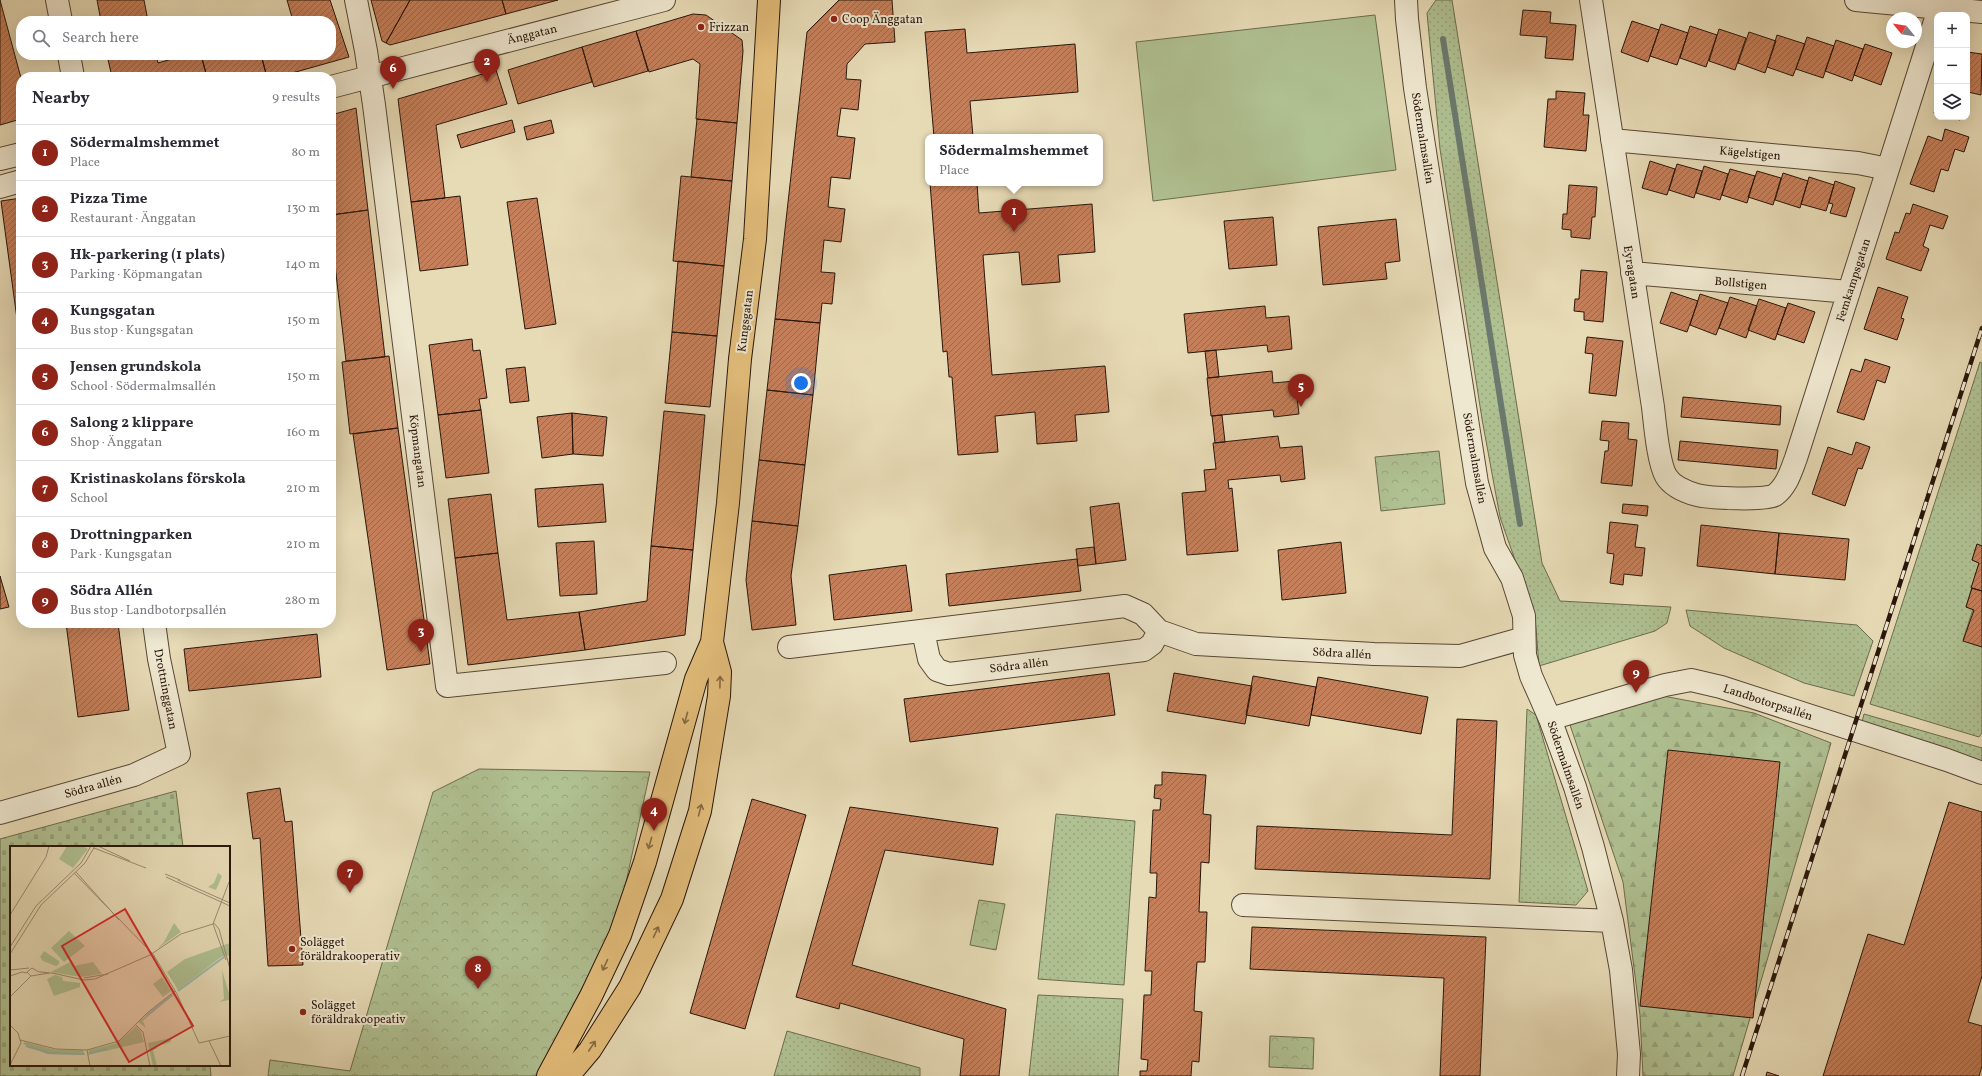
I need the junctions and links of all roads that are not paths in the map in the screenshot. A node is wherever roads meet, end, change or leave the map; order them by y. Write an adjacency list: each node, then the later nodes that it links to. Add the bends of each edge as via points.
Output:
1 (57, 0): 10 (street)
2 (356, 0): 13 (street, Köpmangatan)
3 (664, 0): 13 (street, Änggatan)
4 (768, 0): 28 (main road, Kungsgatan, via 755,239 740,359 728,503)
5 (1406, 0): 27 (street, Södermalmsallén, via 1415,88 1477,484 1495,548 1512,578 1524,616)
6 (1591, 0): 15 (street, Eyragatan)
7 (1856, 0): 8 (street)
8 (1939, 9): 9 (street); 18 (street, Femkampsgatan)
9 (1982, 12)
10 (61, 16)
11 (70, 60): 12 (street)
12 (72, 72)
13 (370, 76): 14 (street, Änggatan); 30 (street, Köpmangatan, via 447,686)
14 (336, 86)
15 (1612, 140): 18 (street, Kägelstigen, via 1858,163); 21 (street, Eyragatan)
16 (16, 155): 17 (street)
17 (0, 159)
18 (1888, 169): 22 (street, Femkampsgatan)
19 (16, 182): 20 (street)
20 (0, 187)
21 (1632, 273): 22 (street, Bollstigen); 23 (street, Eyragatan, via 1661,460 1666,476 1677,488 1697,495)
22 (1849, 292): 23 (street, Femkampsgatan, via 1796,458 1784,486 1774,496 1756,499)
23 (1728, 497)
24 (155, 628): 32 (street, Drottninggatan)
25 (923, 631): 26 (street, Södra allén, via 1125,606 1144,614); 26 (street, Södra allén, via 929,659 937,670 949,674 1144,650 1152,644); 29 (street, Södra allén)
26 (1159, 631): 27 (street, Södra allén, via 1196,644 1460,656)
27 (1524, 638): 31 (street, Södermalmsallén, via 1525,655 1531,676)
28 (712, 642): 37 (main road, Kungsgatan, one-way to 37, via 696,680 645,862 620,934 591,996); 38 (main road, Kungsgatan, one-way to 28, via 590,1050 630,987 672,899 700,811 718,703 720,672)
29 (789, 647)
30 (665, 663)
31 (1550, 719): 33 (street, Landbotorpsallén, via 1690,680 1721,687); 36 (street, Södermalmsallén, via 1591,839)
32 (179, 754): 34 (street, Södra allén, via 134,775)
33 (1982, 773)
34 (2, 808)
35 (1243, 905): 36 (street)
36 (1612, 921): 39 (street, Södermalmsallén, via 1621,970 1629,1054)
37 (548, 1076)
38 (568, 1076)
39 (1628, 1076)

